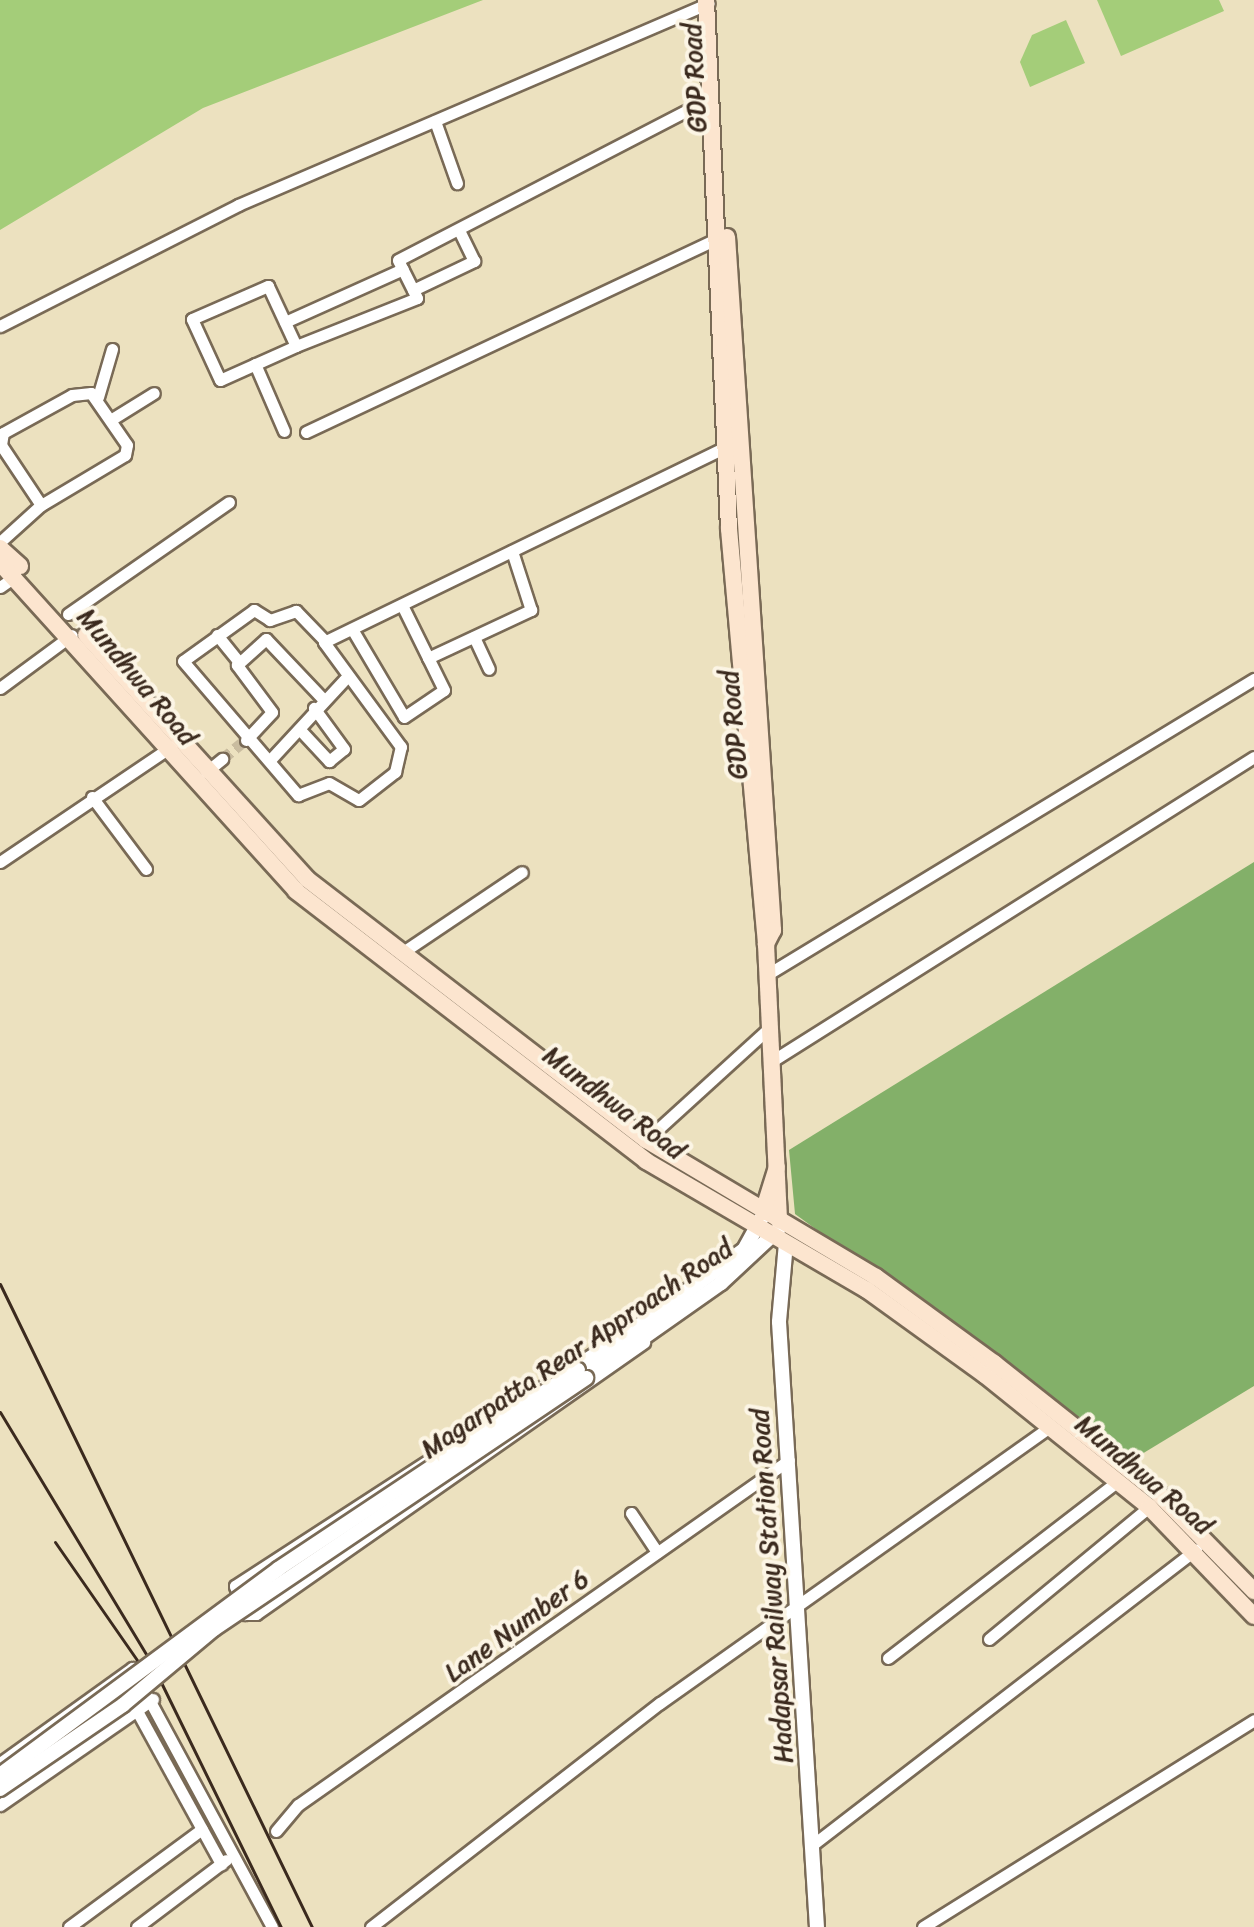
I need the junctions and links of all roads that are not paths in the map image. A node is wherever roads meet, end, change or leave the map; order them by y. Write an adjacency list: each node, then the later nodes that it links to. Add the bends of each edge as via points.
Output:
1 (710, 1): 2 (main road); 3 (street); 19 (main road, GDP Road)
2 (710, 98): 5 (street); 6 (main road)
3 (435, 121): 4 (street); 10 (street, via 238,205)
4 (457, 183)
5 (459, 230): 7 (street, via 398,260); 8 (street, via 474,261)
6 (717, 239): 18 (street); 19 (main road)
7 (403, 269): 8 (street); 9 (street)
8 (413, 290): 11 (street, via 417,298)
9 (285, 322): 11 (street); 13 (street, via 268,286 192,319 220,380)
10 (0, 326)
11 (296, 346): 13 (street)
12 (112, 349): 15 (street)
13 (255, 364): 17 (street)
14 (154, 393): 16 (street)
15 (98, 397): 16 (street); 21 (street, via 72,395 3,433 1,445)
16 (112, 419): 21 (street, via 127,445 125,455)
17 (284, 431)
18 (306, 432)
19 (733, 444): 23 (street); 54 (main road, GDP Road, via 773,930 766,944)
20 (229, 502): 28 (street)
21 (41, 505): 22 (street)
22 (0, 545): 28 (main road, Mundhwa Road)
23 (512, 551): 27 (street); 32 (street, via 533,605)
24 (0, 563): 25 (main road, Mundhwa Road)
25 (16, 576): 26 (street); 30 (main road, Mundhwa Road)
26 (0, 587)
27 (402, 605): 29 (street); 34 (street)
28 (68, 614): 43 (main road, Mundhwa Road)
29 (352, 629): 33 (street); 34 (street, via 398,715 443,696)
30 (72, 634): 39 (street); 43 (main road, Mundhwa Road)
31 (217, 635): 33 (street, via 254,610 270,620 296,611); 35 (street); 42 (street, via 183,661)
32 (474, 637): 34 (street); 36 (street)
33 (325, 641): 37 (street)
34 (428, 658)
35 (238, 661): 40 (street, via 270,640); 42 (street, via 272,712)
36 (489, 669)
37 (345, 679): 40 (street); 46 (street, via 398,741 395,772 359,800 329,783 306,798)
38 (1254, 679): 54 (street)
39 (0, 688)
40 (318, 703): 41 (street); 41 (street, via 344,749 329,761)
41 (302, 732): 46 (street)
42 (246, 739): 46 (street)
43 (173, 746): 47 (main road, Mundhwa Road); 48 (street); 52 (main road, Mundhwa Road)
44 (1254, 757): 56 (street)
45 (222, 759): 47 (street)
46 (270, 760)
47 (206, 772): 52 (main road, Mundhwa Road)
48 (92, 797): 49 (street); 50 (street)
49 (0, 862)
50 (146, 869)
51 (522, 872): 53 (street)
52 (301, 885): 53 (main road, Mundhwa Road); 57 (main road, Mundhwa Road)
53 (403, 952): 57 (main road, Mundhwa Road)
54 (768, 974): 55 (main road, GDP Road)
55 (770, 1027): 56 (main road, GDP Road); 58 (street)
56 (772, 1061): 59 (main road, GDP Road)
57 (564, 1088): 58 (main road, Mundhwa Road); 60 (main road, Mundhwa Road, via 646,1161)
58 (646, 1140): 60 (main road, Mundhwa Road)
59 (777, 1167): 60 (main road, Magarpatta Rear Approach Road); 61 (main road)
60 (761, 1220): 61 (main road, Mundhwa Road); 63 (street, Magarpatta Rear Approach Road, via 744,1250)
61 (781, 1234): 62 (street, Magarpatta Rear Approach Road); 65 (main road, Mundhwa Road, via 923,1329); 66 (street, Hadapsar Railway Station Road, via 779,1322); 68 (main road, Mundhwa Road, via 932,1317)
62 (651, 1331): 63 (street, via 629,1358 256,1614 245,1614 235,1586 566,1366); 64 (street, Magarpatta Rear Approach Road)
63 (619, 1339): 64 (street, Magarpatta Rear Approach Road)
64 (582, 1374): 81 (street, Magarpatta Rear Approach Road, bridge, via 278,1569); 82 (street, Magarpatta Rear Approach Road, bridge, via 226,1620 123,1705)
65 (1050, 1427): 67 (main road, Mundhwa Road); 73 (street)
66 (789, 1460): 71 (street, Lane Number 6); 73 (street, Hadapsar Railway Station Road)
67 (1118, 1481): 68 (main road, Mundhwa Road); 76 (street)
68 (1147, 1498): 70 (main road, Mundhwa Road); 72 (main road, Mundhwa Road); 75 (street)
69 (631, 1513): 71 (street)
70 (1196, 1550): 74 (main road, Mundhwa Road); 86 (street)
71 (657, 1552): 85 (street, Lane Number 6, via 298,1805)
72 (1254, 1591)
73 (799, 1605): 86 (street, Hadapsar Railway Station Road); 92 (street)
74 (1254, 1616)
75 (989, 1639)
76 (888, 1658)
77 (153, 1699): 78 (street); 80 (street, via 132,1668); 87 (street)
78 (137, 1711): 83 (street); 84 (street)
79 (1254, 1720): 94 (street)
80 (0, 1763)
81 (0, 1775)
82 (0, 1789)
83 (0, 1805)
84 (202, 1829): 88 (street); 89 (street)
85 (276, 1831)
86 (811, 1846): 93 (street, Hadapsar Railway Station Road)
87 (234, 1854): 88 (street); 91 (street)
88 (221, 1864): 90 (street)
89 (69, 1927)
90 (137, 1927)
91 (272, 1927)
92 (371, 1927)
93 (817, 1927)
94 (923, 1927)

